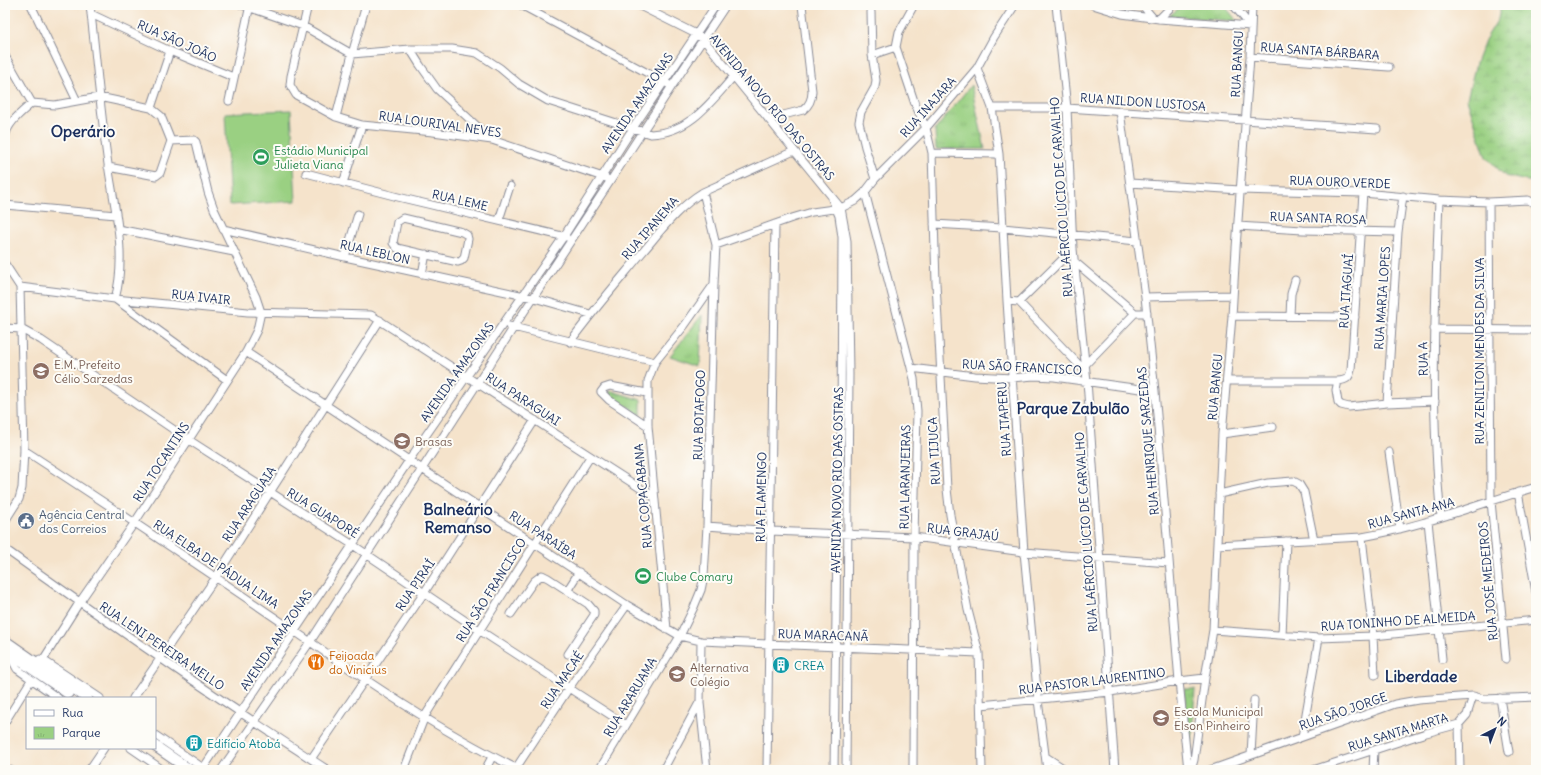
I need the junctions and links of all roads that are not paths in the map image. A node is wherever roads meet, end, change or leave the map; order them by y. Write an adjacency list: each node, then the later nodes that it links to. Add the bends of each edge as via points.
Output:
1 (31, 5): 40 (street)
2 (90, 5): 20 (street)
3 (308, 5): 22 (street)
4 (366, 5): 29 (street)
5 (521, 5): 37 (street)
6 (638, 5): 24 (street, AVENIDA NOVO RIO DAS OSTRAS)
7 (716, 5): 24 (street, AVENIDA AMAZONAS)
8 (726, 5): 25 (street, AVENIDA AMAZONAS)
9 (802, 5): 48 (street, via 812,90 810,102 803,110)
10 (914, 5): 26 (street, via 899,32)
11 (1015, 5): 34 (street, RUA INAJARA)
12 (1056, 5): 45 (street, RUA LAÉRCIO LÚCIO DE CARVALHO)
13 (1093, 5): 21 (street, via 1122,14)
14 (1142, 5): 21 (street)
15 (1173, 5): 21 (street)
16 (1233, 5): 23 (street)
17 (1252, 5): 23 (street, RUA BANGU)
18 (247, 6): 22 (street); 36 (street)
19 (871, 12): 30 (street)
20 (91, 14): 28 (street, RUA SÃO JOÃO); 39 (street)
21 (1156, 18): 23 (street)
22 (303, 26): 29 (street); 47 (street, RUA LOURIVAL NEVES, via 291,76 292,91)
23 (1251, 26): 32 (street, RUA BANGU)
24 (696, 34): 25 (street, AVENIDA NOVO RIO DAS OSTRAS); 37 (street, AVENIDA AMAZONAS)
25 (704, 40): 35 (street, AVENIDA NOVO RIO DAS OSTRAS); 38 (street, AVENIDA AMAZONAS)
26 (896, 47): 30 (street); 52 (street, RUA TIJUCA)
27 (410, 49): 29 (street); 51 (street, via 477,53 524,88 548,101); 56 (street, via 437,89)
28 (170, 51): 36 (street, RUA SÃO JOÃO); 43 (street)
29 (352, 54): 47 (street)
30 (872, 55): 64 (street, via 875,87 861,112 859,122)
31 (5, 56): 42 (street)
32 (1250, 57): 33 (street, RUA SANTA BÁRBARA); 49 (street, RUA BANGU)
33 (1389, 67)
34 (977, 68): 44 (street, RUA ITAPERU); 52 (street, RUA INAJARA)
35 (734, 76): 48 (street, AVENIDA NOVO RIO DAS OSTRAS); 54 (street, via 692,121 661,134)
36 (233, 77): 41 (street)
37 (664, 82): 38 (street); 51 (street, AVENIDA AMAZONAS)
38 (672, 86): 54 (street, AVENIDA AMAZONAS)
39 (99, 97): 40 (street); 43 (street); 61 (street)
40 (77, 101): 42 (street, via 55,105)
41 (228, 101)
42 (32, 103): 55 (street, via 13,120)
43 (151, 108): 57 (street, via 161,116)
44 (992, 108): 45 (street, RUA NILDON LUSTOSA); 60 (street, RUA ITAPERU)
45 (1067, 108): 46 (street, RUA NILDON LUSTOSA); 90 (street, RUA LAÉRCIO LÚCIO DE CARVALHO)
46 (1120, 111): 49 (street, RUA NILDON LUSTOSA); 67 (street, RUA HENRIQUE SARZEDAS)
47 (336, 117): 50 (street, RUA LOURIVAL NEVES)
48 (768, 119): 58 (street, AVENIDA NOVO RIO DAS OSTRAS)
49 (1245, 120): 53 (street); 69 (street, RUA BANGU)
50 (362, 125): 56 (street, RUA LOURIVAL NEVES); 66 (street)
51 (633, 128): 54 (street); 63 (street, AVENIDA AMAZONAS)
52 (926, 128): 59 (street, RUA TIJUCA); 64 (street, RUA INAJARA)
53 (1378, 129)
54 (643, 132): 65 (street, AVENIDA AMAZONAS)
55 (5, 138)
56 (492, 140): 63 (street, RUA LOURIVAL NEVES)
57 (170, 141): 61 (street, via 160,173 156,176); 87 (street, via 196,142 208,192)
58 (794, 151): 70 (street, RUA IPANEMA); 78 (street, AVENIDA NOVO RIO DAS OSTRAS)
59 (932, 153): 60 (street); 83 (street, RUA TIJUCA)
60 (999, 154): 85 (street, RUA ITAPERU)
61 (108, 167): 80 (street)
62 (306, 173): 66 (street, RUA LEME)
63 (602, 176): 65 (street, RUA LOURIVAL NEVES); 91 (street, AVENIDA AMAZONAS)
64 (875, 179): 71 (street, RUA INAJARA)
65 (611, 180): 92 (street, AVENIDA AMAZONAS)
66 (342, 183): 81 (street, RUA LEME)
67 (1130, 183): 69 (street, RUA OURO VERDE); 93 (street, RUA HENRIQUE SARZEDAS)
68 (510, 186): 81 (street)
69 (1240, 190): 72 (street, RUA OURO VERDE); 84 (street, RUA BANGU)
70 (703, 192): 94 (street, RUA BOTAFOGO); 115 (street, RUA IPANEMA, via 690,200 667,223)
71 (865, 192): 78 (street, RUA INAJARA, via 855,201); 130 (street, RUA LARANJEIRAS)
72 (1363, 193): 73 (street, RUA OURO VERDE); 88 (street, RUA ITAGUAÍ)
73 (1402, 196): 74 (street, RUA OURO VERDE); 89 (street, RUA MARIA LOPES)
74 (1439, 200): 75 (street, RUA OURO VERDE); 124 (street, RUA A)
75 (1489, 202): 76 (street, RUA OURO VERDE, via 1528,200); 125 (street, RUA ZENILTON MENDES DA SILVA)
76 (1536, 204)
77 (5, 205): 80 (street)
78 (838, 208): 82 (street, via 812,212); 169 (street, AVENIDA NOVO RIO DAS OSTRAS, via 842,237 841,437); 170 (street, AVENIDA NOVO RIO DAS OSTRAS, via 847,241)
79 (358, 214): 98 (street)
80 (116, 215): 86 (street)
81 (499, 220): 91 (street, RUA LEME)
82 (776, 224): 94 (street); 168 (street, RUA FLAMENGO)
83 (934, 224): 85 (street); 132 (street, RUA TIJUCA)
84 (1238, 226): 88 (street, RUA SANTA ROSA); 106 (street, RUA BANGU)
85 (1003, 228): 90 (street); 110 (street, RUA ITAPERU)
86 (118, 229): 96 (street); 109 (street, via 121,268)
87 (223, 229): 96 (street); 98 (street, RUA LEBLON)
88 (1361, 232): 89 (street, RUA SANTA ROSA); 118 (street, RUA ITAGUAÍ)
89 (1398, 232): 143 (street, RUA MARIA LOPES)
90 (1073, 235): 93 (street); 95 (street, RUA LAÉRCIO LÚCIO DE CARVALHO)
91 (564, 236): 92 (street, RUA LEME); 105 (street, AVENIDA AMAZONAS)
92 (572, 239): 108 (street, AVENIDA AMAZONAS)
93 (1137, 241): 107 (street, RUA HENRIQUE SARZEDAS)
94 (716, 245): 103 (street, RUA BOTAFOGO)
95 (1073, 249): 99 (street, RUA LAÉRCIO LÚCIO DE CARVALHO); 111 (street)
96 (234, 252): 112 (street)
97 (426, 254): 97 (street, via 395,246 393,240 400,219 467,235 462,261); 101 (street)
98 (345, 257): 101 (street, RUA LEBLON)
99 (1075, 262): 113 (street); 131 (street, RUA LAÉRCIO LÚCIO DE CARVALHO)
100 (5, 264): 104 (street)
101 (422, 274): 105 (street, RUA LEBLON)
102 (1296, 280): 117 (street, via 1291,294)
103 (714, 284): 129 (street, RUA COPACABANA); 166 (street, RUA BOTAFOGO)
104 (20, 287): 109 (street, RUA IVAIR); 123 (street)
105 (522, 295): 108 (street, RUA LEBLON); 120 (street, AVENIDA AMAZONAS)
106 (1233, 295): 107 (street); 116 (street, RUA BANGU)
107 (1145, 296): 114 (street, RUA HENRIQUE SARZEDAS)
108 (534, 298): 115 (street); 122 (street, AVENIDA AMAZONAS)
109 (115, 299): 112 (street, RUA IVAIR); 135 (street)
110 (1006, 300): 111 (street); 134 (street, RUA ITAPERU)
111 (1019, 302): 131 (street)
112 (262, 312): 119 (street, RUA IVAIR, via 371,315); 128 (street, RUA TOCANTINS)
113 (1135, 312): 114 (street); 131 (street)
114 (1147, 313): 140 (street, RUA HENRIQUE SARZEDAS)
115 (590, 314): 127 (street, RUA IPANEMA)
116 (1232, 316): 117 (street); 137 (street, RUA BANGU)
117 (1290, 316): 118 (street)
118 (1355, 317): 138 (street, RUA ITAGUAÍ, via 1350,376 1346,380)
119 (380, 320): 133 (street, RUA PARAGUAI); 144 (street, RUA ARAGUAIA)
120 (503, 324): 122 (street); 133 (street, AVENIDA AMAZONAS)
121 (5, 328): 123 (street, RUA GUAPORÉ)
122 (514, 328): 127 (street); 139 (street, AVENIDA AMAZONAS)
123 (21, 329): 149 (street, RUA GUAPORÉ); 150 (street)
124 (1434, 329): 125 (street); 142 (street, RUA A)
125 (1489, 330): 126 (street); 160 (street, RUA ZENILTON MENDES DA SILVA)
126 (1536, 330)
127 (570, 342): 129 (street)
128 (246, 352): 135 (street, RUA TOCANTINS); 144 (street, RUA PARAÍBA)
129 (655, 362): 141 (street, RUA COPACABANA, via 648,381)
130 (911, 368): 132 (street, RUA SÃO FRANCISCO); 171 (street, RUA LARANJEIRAS, via 917,412)
131 (1085, 368): 136 (street, RUA LAÉRCIO LÚCIO DE CARVALHO)
132 (941, 372): 134 (street, RUA SÃO FRANCISCO); 176 (street, RUA TIJUCA, via 947,489)
133 (468, 376): 139 (street, RUA PARAGUAI); 153 (street, AVENIDA AMAZONAS)
134 (1012, 378): 136 (street, RUA SÃO FRANCISCO, via 1034,376); 180 (street, RUA ITAPERU)
135 (227, 380): 149 (street, RUA TOCANTINS)
136 (1087, 381): 140 (street, RUA SÃO FRANCISCO); 182 (street, RUA LAÉRCIO LÚCIO DE CARVALHO)
137 (1227, 381): 138 (street); 148 (street, RUA BANGU)
138 (1338, 381): 143 (street, via 1337,397 1341,405 1349,407)
139 (478, 383): 145 (street, RUA PARAGUAI); 154 (street, AVENIDA AMAZONAS)
140 (1155, 391): 183 (street, RUA HENRIQUE SARZEDAS)
141 (647, 393): 146 (street, RUA COPACABANA); 146 (street, via 610,386 601,392)
142 (1435, 401): 143 (street); 162 (street, RUA A, via 1435,456)
143 (1387, 403)
144 (327, 405): 153 (street, RUA PARAÍBA); 156 (street, RUA ARAGUAIA)
145 (535, 420): 152 (street, RUA PARAGUAI); 161 (street, RUA PIRAÍ)
146 (648, 426): 159 (street, RUA COPACABANA)
147 (1273, 427): 148 (street)
148 (1222, 434): 158 (street, RUA BANGU)
149 (189, 440): 156 (street, RUA GUAPORÉ); 165 (street, RUA TOCANTINS)
150 (24, 450): 163 (street, via 22,488 19,499); 165 (street, RUA ELBA DE PÁDUA LIMA)
151 (1389, 452): 167 (street)
152 (590, 457): 159 (street, RUA PARAGUAI); 175 (street, RUA SÃO FRANCISCO)
153 (410, 461): 154 (street, RUA PARAÍBA); 177 (street, AVENIDA AMAZONAS)
154 (421, 469): 161 (street, RUA PARAÍBA); 181 (street, AVENIDA AMAZONAS)
155 (1536, 487): 157 (street, RUA SANTA ANA)
156 (269, 492): 177 (street, RUA GUAPORÉ); 185 (street, RUA ARAGUAIA)
157 (1518, 492): 160 (street, RUA SANTA ANA); 187 (street)
158 (1219, 494): 173 (street, via 1268,483 1293,481 1299,484 1304,492); 178 (street, RUA BANGU)
159 (654, 497): 194 (street, RUA COPACABANA)
160 (1491, 501): 162 (street, RUA SANTA ANA); 193 (street, RUA JOSÉ MEDEIROS)
161 (480, 507): 175 (street, RUA PARAÍBA); 188 (street, RUA PIRAÍ)
162 (1441, 517): 164 (street, RUA SANTA ANA)
163 (5, 520)
164 (1428, 521): 167 (street, RUA SANTA ANA); 195 (street)
165 (135, 522): 185 (street, RUA ELBA DE PÁDUA LIMA); 189 (street, RUA TOCANTINS)
166 (706, 526): 168 (street, RUA GRAJAÚ); 200 (street, RUA BOTAFOGO, via 701,590)
167 (1400, 529): 172 (street, RUA SANTA ANA)
168 (772, 531): 169 (street, RUA GRAJAÚ); 206 (street, RUA FLAMENGO)
169 (837, 534): 170 (street, RUA GRAJAÚ); 207 (street, AVENIDA NOVO RIO DAS OSTRAS)
170 (847, 534): 171 (street, RUA GRAJAÚ); 208 (street, AVENIDA NOVO RIO DAS OSTRAS)
171 (914, 537): 176 (street, RUA GRAJAÚ); 209 (street, RUA LARANJEIRAS)
172 (1362, 537): 173 (street, RUA SANTA ANA); 201 (street)
173 (1314, 540): 174 (street, RUA SANTA ANA)
174 (1286, 541): 178 (street, RUA SANTA ANA); 199 (street)
175 (535, 542): 184 (street, RUA PARAÍBA); 196 (street, RUA SÃO FRANCISCO)
176 (956, 542): 180 (street, RUA GRAJAÚ); 211 (street, RUA TIJUCA, via 968,610)
177 (353, 545): 181 (street, RUA GUAPORÉ); 198 (street, AVENIDA AMAZONAS)
178 (1217, 545): 197 (street, RUA BANGU)
179 (5, 549): 189 (street, RUA LENI PEREIRA MELLO)
180 (1024, 552): 182 (street, RUA GRAJAÚ); 233 (street, RUA ITAPERU)
181 (366, 554): 188 (street, RUA GUAPORÉ); 205 (street, AVENIDA AMAZONAS)
182 (1098, 558): 183 (street, RUA GRAJAÚ); 224 (street, RUA LAÉRCIO LÚCIO DE CARVALHO)
183 (1169, 563): 222 (street, RUA HENRIQUE SARZEDAS)
184 (579, 572): 186 (street); 190 (street, RUA PARAÍBA)
185 (216, 577): 198 (street, RUA ELBA DE PÁDUA LIMA); 214 (street, RUA ARAGUAIA)
186 (567, 590): 191 (street, via 542,575 529,586); 212 (street, via 594,611 594,615)
187 (1536, 592)
188 (424, 593): 196 (street, RUA GUAPORÉ); 220 (street, RUA PIRAÍ)
189 (79, 603): 214 (street, RUA LENI PEREIRA MELLO); 217 (street, RUA TOCANTINS)
190 (627, 604): 194 (street, RUA PARAÍBA); 223 (street, RUA MACAÉ)
191 (511, 614)
192 (1536, 620): 193 (street, RUA TONINHO DE ALMEIDA)
193 (1504, 623): 195 (street, RUA TONINHO DE ALMEIDA); 216 (street, RUA JOSÉ MEDEIROS)
194 (667, 629): 200 (street, RUA MARACANÃ)
195 (1439, 629): 201 (street, RUA TONINHO DE ALMEIDA); 215 (street)
196 (479, 630): 223 (street, RUA GUAPORÉ); 238 (street, RUA SÃO FRANCISCO)
197 (1214, 630): 199 (street, RUA TONINHO DE ALMEIDA); 219 (street, RUA BANGU)
198 (294, 631): 205 (street, RUA ELBA DE PÁDUA LIMA); 237 (street, AVENIDA AMAZONAS)
199 (1282, 635): 202 (street, RUA TONINHO DE ALMEIDA)
200 (680, 636): 204 (street, RUA MARACANÃ); 242 (street, RUA ARARUAMA)
201 (1373, 636): 202 (street, RUA TONINHO DE ALMEIDA); 218 (street)
202 (1319, 638): 244 (street)
203 (5, 641): 213 (highway)
204 (702, 641): 206 (street, RUA MARACANÃ); 235 (street)
205 (310, 642): 220 (street, RUA ELBA DE PÁDUA LIMA); 240 (street, AVENIDA AMAZONAS)
206 (769, 643): 207 (street, RUA MARACANÃ); 270 (street, RUA FLAMENGO)
207 (836, 646): 208 (street, RUA MARACANÃ); 271 (street, AVENIDA NOVO RIO DAS OSTRAS)
208 (846, 647): 209 (street, RUA MARACANÃ); 272 (street, AVENIDA NOVO RIO DAS OSTRAS)
209 (914, 650): 211 (street, RUA MARACANÃ); 273 (street, RUA LARANJEIRAS)
210 (6, 651): 221 (street, via 17,670); 227 (highway)
211 (979, 653): 236 (street, RUA TIJUCA)
212 (568, 654)
213 (28, 657): 217 (street); 228 (highway)
214 (161, 658): 230 (street, RUA ARAGUAIA); 237 (street, RUA LENI PEREIRA MELLO)
215 (1442, 659)
216 (1506, 659)
217 (43, 660): 229 (street)
218 (1375, 676)
219 (1205, 678): 222 (street, RUA PASTOR LAURENTINO); 279 (street, RUA BANGU)
220 (365, 679): 238 (street, RUA ELBA DE PÁDUA LIMA); 254 (street, RUA PIRAÍ)
221 (31, 680): 226 (street); 239 (street)
222 (1179, 681): 224 (street, RUA PASTOR LAURENTINO); 278 (street, RUA HENRIQUE SARZEDAS)
223 (569, 688): 242 (street, RUA GUAPORÉ); 257 (street, RUA MACAÉ)
224 (1110, 692): 233 (street, RUA PASTOR LAURENTINO); 277 (street, RUA LAÉRCIO LÚCIO DE CARVALHO)
225 (1473, 696): 232 (street, RUA SÃO JORGE, via 1484,699); 241 (street, RUA SANTA MARTA, via 1467,715); 244 (street, RUA SÃO JORGE, via 1395,704)
226 (56, 697)
227 (74, 697)
228 (86, 697)
229 (98, 697)
230 (134, 697)
231 (1536, 697): 232 (street, RUA SÃO JORGE)
232 (1500, 698): 250 (street)
233 (1038, 700): 236 (street, RUA PASTOR LAURENTINO); 253 (street, RUA ITAPERU)
234 (1254, 700): 251 (street)
235 (700, 703): 268 (street); 269 (street)
236 (981, 705): 274 (street, RUA TIJUCA)
237 (240, 713): 240 (street, RUA LENI PEREIRA MELLO); 256 (street, AVENIDA AMAZONAS)
238 (425, 716): 252 (street, RUA ELBA DE PÁDUA LIMA); 265 (street, RUA SÃO FRANCISCO)
239 (5, 722)
240 (255, 722): 254 (street, RUA LENI PEREIRA MELLO); 263 (street, AVENIDA AMAZONAS)
241 (1459, 724): 249 (street, RUA SANTA MARTA); 283 (street)
242 (626, 725): 267 (street, RUA ARARUAMA)
243 (156, 736): 256 (street)
244 (1302, 737): 251 (street, RUA SÃO JORGE)
245 (156, 747): 262 (highway)
246 (103, 749): 259 (street)
247 (132, 749): 260 (street)
248 (148, 749): 261 (highway)
249 (1374, 750): 281 (street, RUA SANTA MARTA); 282 (street)
250 (1509, 752)
251 (1251, 755): 280 (street, RUA SÃO JORGE)
252 (492, 757): 257 (street, RUA ELBA DE PÁDUA LIMA); 266 (street)
253 (1046, 757): 275 (street, RUA ITAPERU); 276 (street)
254 (311, 759): 264 (street, RUA LENI PEREIRA MELLO)
255 (5, 768): 258 (street)
256 (202, 769)
257 (518, 769)
258 (10, 770)
259 (89, 770)
260 (163, 770)
261 (179, 770)
262 (190, 770)
263 (221, 770)
264 (328, 770)
265 (404, 770)
266 (485, 770)
267 (599, 770)
268 (663, 770)
269 (707, 770)
270 (767, 770)
271 (834, 770)
272 (846, 770)
273 (913, 770)
274 (982, 770)
275 (1047, 770)
276 (1066, 770)
277 (1115, 770)
278 (1188, 770)
279 (1191, 770)
280 (1210, 770)
281 (1314, 770)
282 (1373, 770)
283 (1460, 770)

